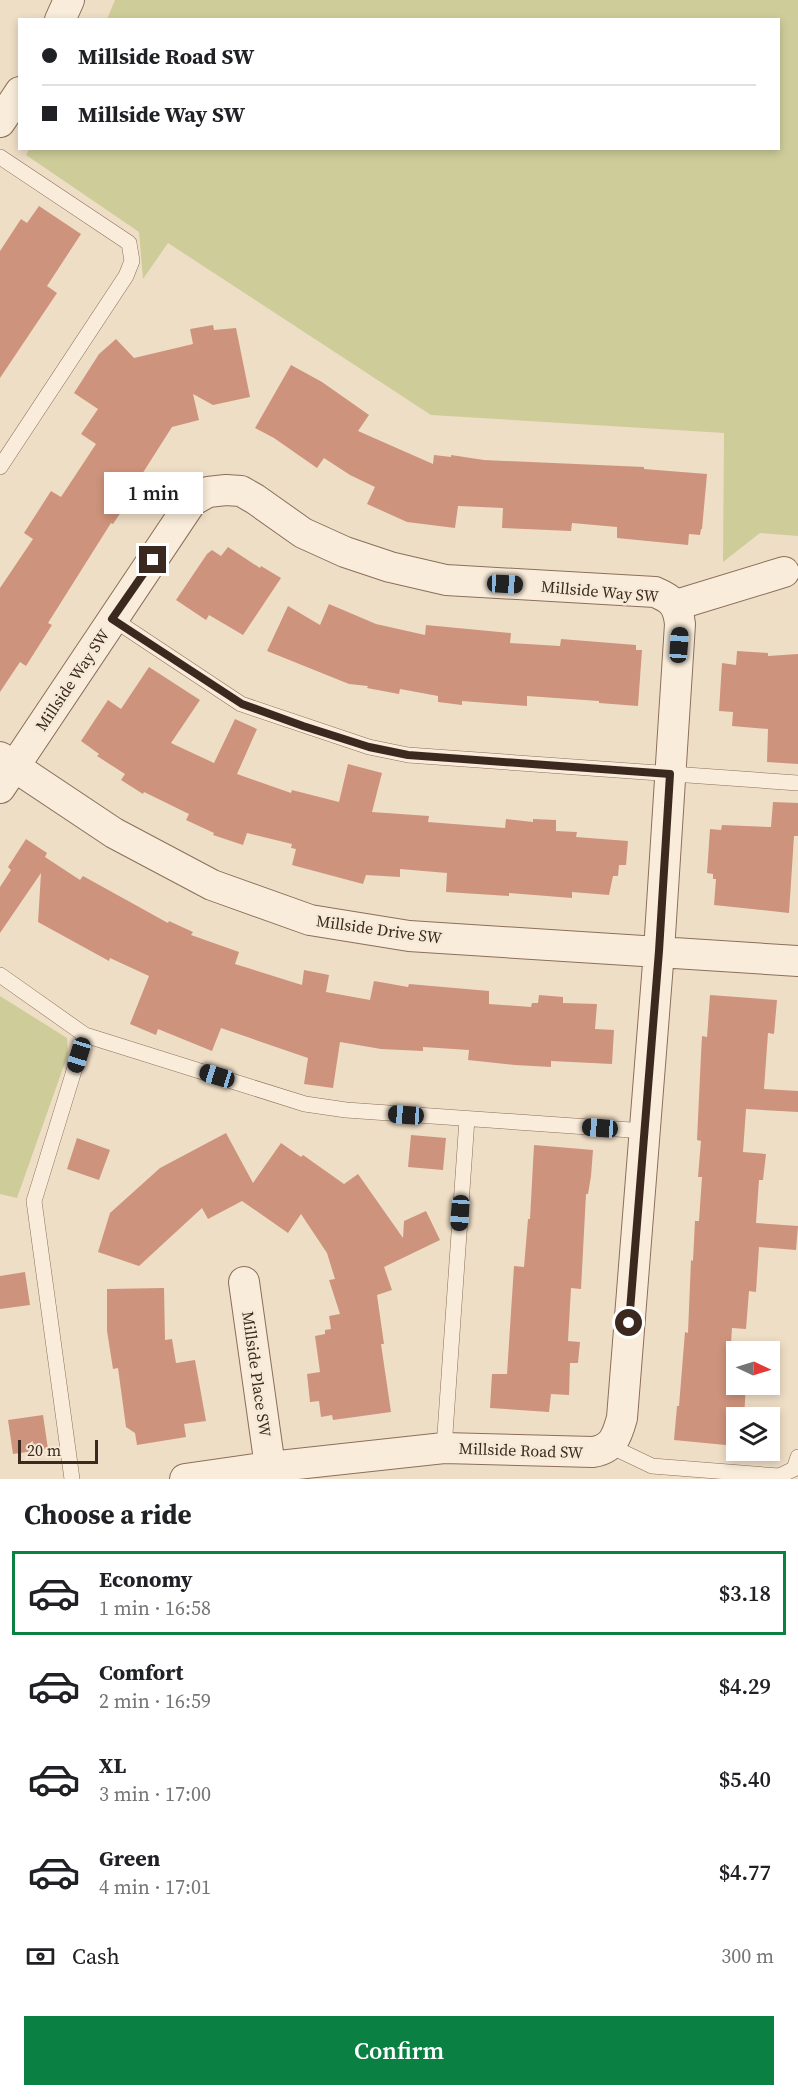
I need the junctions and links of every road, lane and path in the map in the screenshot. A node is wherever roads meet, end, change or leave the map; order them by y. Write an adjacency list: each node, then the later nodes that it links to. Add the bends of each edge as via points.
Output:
1 (69, 0): 2 (street)
2 (61, 18)
3 (18, 95): 4 (street)
4 (0, 122)
5 (0, 157): 6 (lane, via 129,243 132,261 126,276)
6 (0, 467)
7 (784, 572): 8 (street)
8 (676, 605): 9 (street, Millside Way SW, via 655,592 446,580 390,567 303,533 255,498 241,491 226,490 208,492 192,501); 11 (street, Millside Way SW, via 680,624)
9 (112, 619): 10 (street, Millside Way SW); 11 (lane, via 242,704 369,747 408,755)
10 (5, 771): 13 (street, Millside Drive SW, via 212,885 310,920 409,936)
11 (670, 774): 12 (lane); 13 (street, Millside Way SW)
12 (798, 783)
13 (659, 951): 14 (street, Millside Drive SW); 18 (street)
14 (798, 961)
15 (0, 975): 16 (lane)
16 (85, 1035): 17 (lane, via 305,1104); 24 (lane, via 34,1201)
17 (467, 1119): 18 (lane); 21 (lane)
18 (645, 1131): 20 (street, via 621,1418)
19 (244, 1282): 23 (street, Millside Place SW)
20 (610, 1446): 21 (street, Millside Road SW, via 593,1452); 22 (lane, via 652,1466 779,1476 794,1469)
21 (444, 1448): 23 (street, Millside Road SW)
22 (798, 1457)
23 (270, 1467): 25 (street, Millside Road SW)
24 (72, 1479)
25 (185, 1479)

